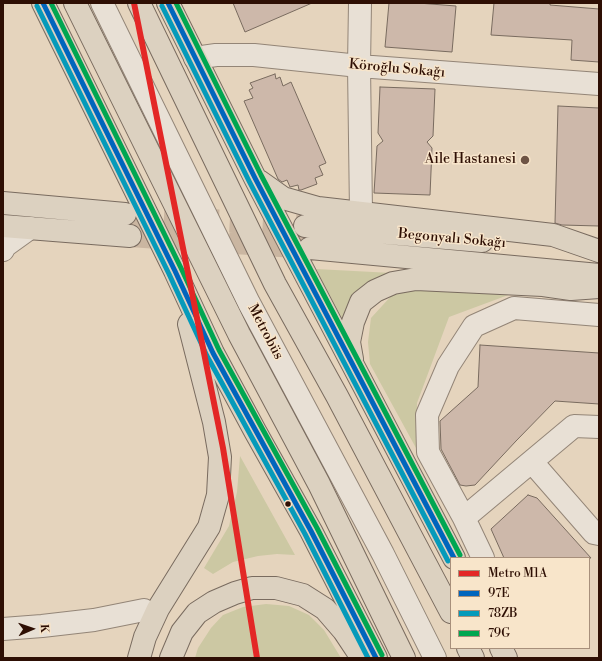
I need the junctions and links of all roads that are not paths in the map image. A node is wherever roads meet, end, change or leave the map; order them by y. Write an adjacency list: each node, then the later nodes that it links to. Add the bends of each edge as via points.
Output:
1 (44, 3): 21 (main road)
2 (75, 3): 41 (main road, via 239,334 319,484)
3 (102, 3): 42 (street, Metrobüs, via 249,303 383,554)
4 (139, 3): 33 (main road, via 275,284)
5 (168, 3): 7 (main road)
6 (360, 3): 8 (street)
7 (195, 58): 8 (street, Köroğlu Sokağı, via 254,55); 10 (main road)
8 (359, 66): 9 (street, Köroğlu Sokağı); 12 (street)
9 (599, 84)
10 (255, 178): 12 (main road, via 283,198 318,208); 25 (main road)
11 (3, 203): 13 (main road)
12 (361, 212): 20 (main road, via 553,235)
13 (125, 214)
14 (3, 226): 16 (main road)
15 (306, 226): 20 (main road, Begonyalı Sokağı)
16 (30, 228): 17 (main road); 19 (street)
17 (130, 236)
18 (310, 248): 22 (main road, Begonyalı Sokağı)
19 (3, 250)
20 (599, 251)
21 (175, 271): 37 (main road, via 214,422 220,457 218,495 209,527 158,610 145,637); 40 (main road, via 213,353 311,531)
22 (599, 275)
23 (599, 287): 25 (main road, via 571,289 416,279 393,283 375,291 361,302 349,342)
24 (599, 315): 28 (street, via 514,308 474,326 448,366 427,416 428,452)
25 (353, 366): 30 (main road)
26 (599, 427): 27 (street, via 574,426)
27 (532, 462): 28 (street); 29 (street, via 594,533)
28 (464, 518): 31 (street)
29 (599, 534)
30 (453, 557)
31 (483, 557)
32 (144, 610): 34 (street, via 94,620)
33 (450, 610)
34 (3, 629)
35 (468, 649): 43 (main road)
36 (502, 649): 44 (main road)
37 (139, 658)
38 (171, 658): 39 (main road, via 182,632 197,613 214,602 252,588 276,588 303,595 325,609)
39 (362, 658)
40 (376, 658)
41 (404, 658)
42 (435, 658)
43 (473, 658)
44 (506, 658)

